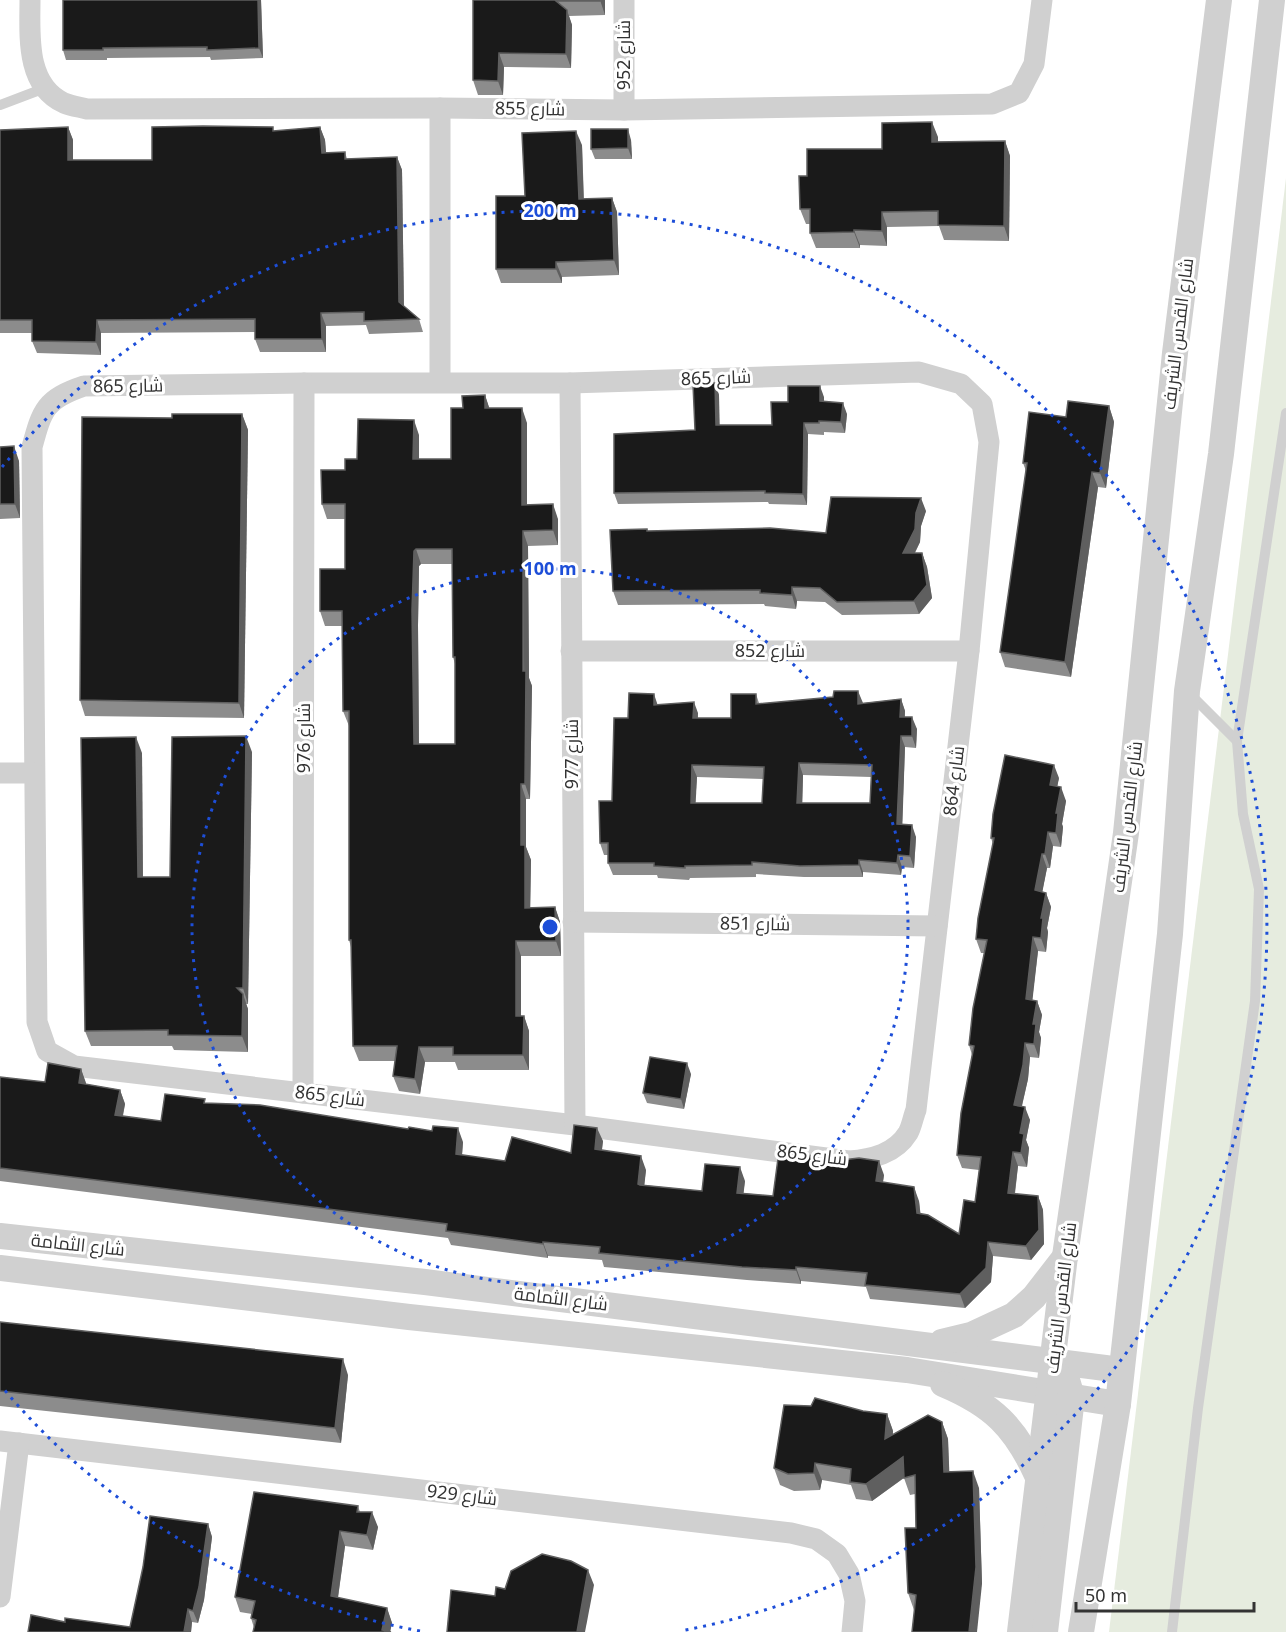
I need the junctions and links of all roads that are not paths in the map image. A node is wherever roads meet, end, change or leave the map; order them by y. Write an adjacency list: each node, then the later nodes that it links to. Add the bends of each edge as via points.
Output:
1 (30, 0): 6 (street, via 30,45 34,66)
2 (624, 0): 9 (street, شارع 952)
3 (1042, 0): 9 (street, شارع 855, via 1034,64 1019,93 992,104)
4 (1219, 0): 27 (street, شارع القدس الشريف, via 1175,353 1126,833)
5 (1272, 0): 17 (street, via 1221,454)
6 (45, 88): 7 (lane); 8 (street, شارع 855, via 62,103 87,110)
7 (0, 105)
8 (440, 108): 9 (street, شارع 855); 11 (street)
9 (624, 110)
10 (304, 382): 11 (street, شارع 865); 20 (street, شارع 865, via 84,386 47,405 32,447); 23 (street, شارع 976)
11 (440, 382): 12 (street, شارع 865)
12 (570, 383): 13 (street, شارع 865, via 918,372 961,384); 15 (street, شارع 977)
13 (982, 404): 16 (street, شارع 864, via 989,442)
14 (1286, 414): 18 (lane)
15 (571, 651): 16 (street, شارع 852); 21 (street, شارع 977)
16 (969, 651): 22 (street, شارع 864)
17 (1187, 691): 18 (lane); 32 (street, via 1170,934)
18 (1237, 741): 42 (lane, via 1243,814 1259,889 1255,1000 1198,1408)
19 (0, 773): 20 (street)
20 (34, 773): 23 (street, شارع 865, via 37,1022 47,1051 74,1066)
21 (573, 922): 22 (street, شارع 851); 24 (street, شارع 977)
22 (937, 926): 25 (street, شارع 864, via 916,1110 908,1133)
23 (303, 1093): 24 (street, شارع 865)
24 (575, 1125): 25 (street, شارع 865, via 849,1161 872,1159)
25 (892, 1150)
26 (0, 1236): 29 (street, شارع الثمامة, via 425,1282)
27 (1065, 1256): 29 (street, via 1034,1297 1014,1315 971,1335); 30 (street, شارع القدس الشريف)
28 (0, 1269): 31 (street, شارع الثمامة)
29 (922, 1345): 30 (street, شارع الثمامة)
30 (1053, 1361): 32 (street, شارع الثمامة); 33 (street, شارع القدس الشريف)
31 (907, 1370): 33 (street, شارع الثمامة); 36 (street, via 965,1393 1000,1419 1015,1434)
32 (1121, 1370): 34 (street)
33 (1060, 1395): 34 (street, شارع الثمامة); 36 (street, شارع القدس الشريف); 40 (street)
34 (1118, 1404): 41 (street)
35 (10, 1442): 37 (street); 38 (street, شارع 929, via 792,1533 816,1539 837,1554 849,1574 855,1601)
36 (1037, 1475): 39 (street, شارع القدس الشريف)
37 (0, 1597)
38 (852, 1632)
39 (1020, 1632)
40 (1045, 1632)
41 (1081, 1632)
42 (1172, 1632)

